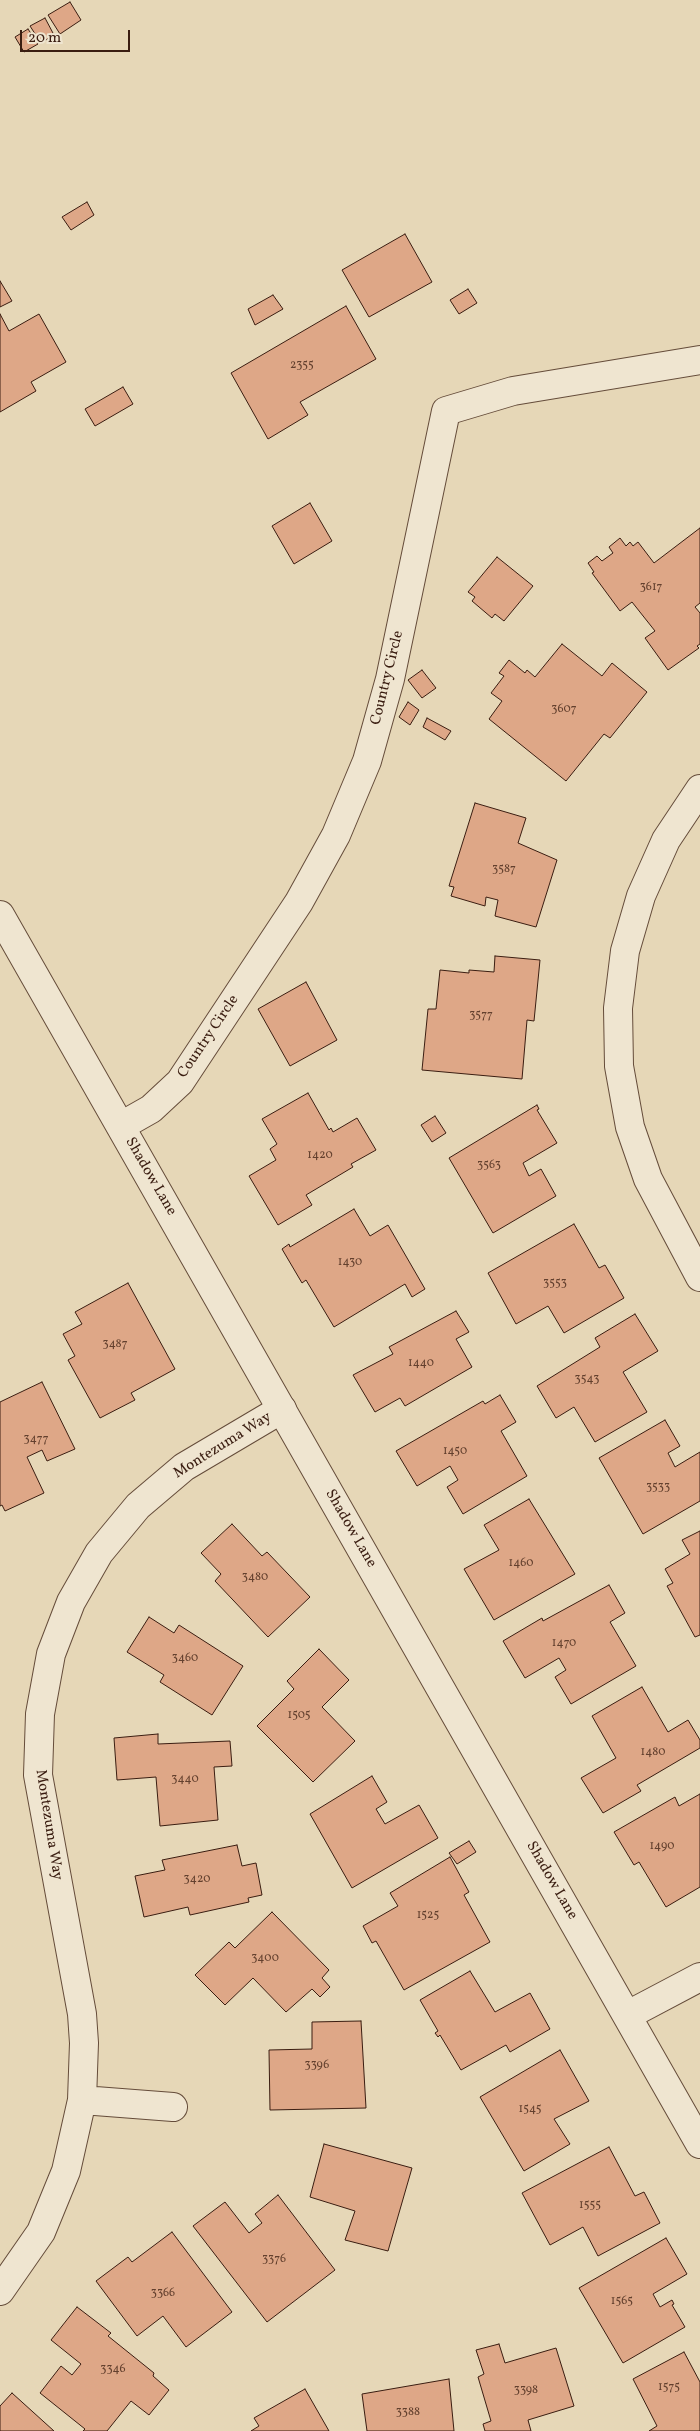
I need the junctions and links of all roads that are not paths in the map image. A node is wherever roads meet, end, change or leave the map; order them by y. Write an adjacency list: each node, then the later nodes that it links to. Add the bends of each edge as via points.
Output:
1 (700, 360): 4 (street, Country Circle, via 513,391 446,411 390,679 367,761 336,835 299,902 180,1082 151,1109)
2 (700, 789): 5 (street, via 666,840 641,896 625,951 618,1008 620,1066 630,1127 648,1179)
3 (0, 916): 4 (street, Shadow Lane)
4 (121, 1126): 6 (street, Shadow Lane)
5 (700, 1277)
6 (282, 1410): 8 (street, Shadow Lane); 9 (street, Montezuma Way, via 184,1467 138,1506 99,1553 71,1602 51,1654 40,1714 38,1775 82,2014)
7 (700, 1977): 8 (street)
8 (628, 2015): 11 (street, Shadow Lane)
9 (82, 2100): 10 (street); 12 (street, Montezuma Way, via 66,2171 41,2232)
10 (173, 2107)
11 (700, 2144)
12 (0, 2291)

